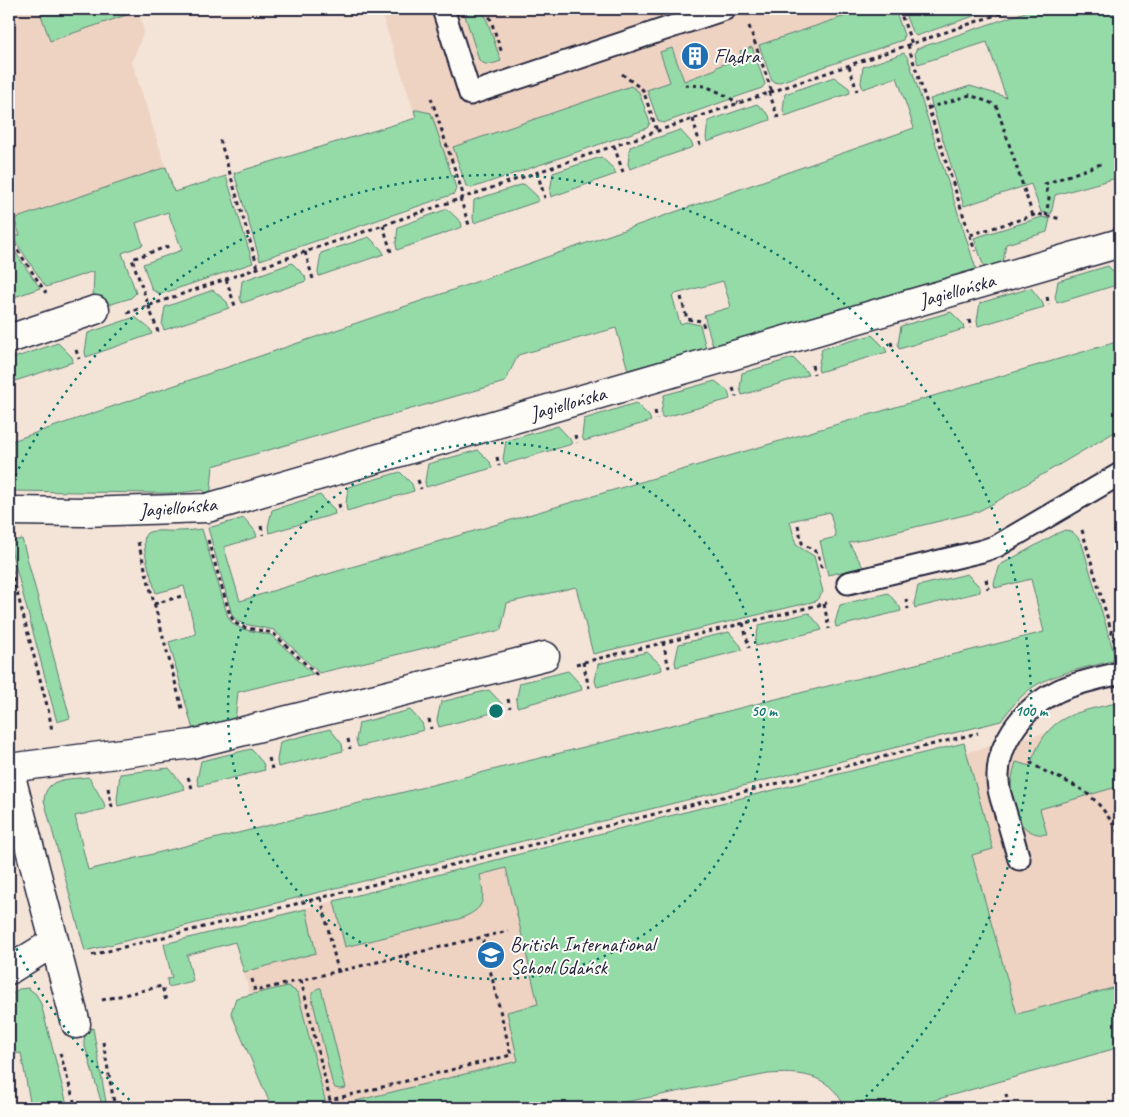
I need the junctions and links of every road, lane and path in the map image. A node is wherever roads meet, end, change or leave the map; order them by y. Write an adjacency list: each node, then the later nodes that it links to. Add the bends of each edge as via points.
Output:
1 (443, 9): 8 (lane, via 470,94)
2 (487, 9): 9 (path)
3 (725, 9): 8 (lane)
4 (899, 9): 7 (path)
5 (1013, 9): 7 (path)
6 (746, 18): 13 (path)
7 (910, 44): 10 (path); 16 (path)
8 (612, 46): 19 (path, via 622,73 643,90)
9 (504, 61)
10 (849, 66): 12 (path); 13 (path)
11 (685, 85): 15 (path, via 706,86)
12 (857, 91)
13 (770, 92): 15 (path); 17 (path)
14 (431, 98): 26 (path)
15 (738, 103): 18 (path)
16 (928, 108): 28 (path, via 970,95 996,105); 33 (path)
17 (778, 118)
18 (693, 119): 19 (path); 21 (path)
19 (657, 131): 22 (path)
20 (220, 140): 39 (path)
21 (700, 145)
22 (614, 146): 24 (path); 25 (path)
23 (1101, 164): 29 (path, via 1045,184 1049,198)
24 (537, 172): 26 (path); 27 (path)
25 (623, 172)
26 (462, 198): 31 (path); 32 (path)
27 (545, 198)
28 (1033, 216): 29 (path); 33 (path)
29 (1046, 216): 30 (path)
30 (1062, 219)
31 (383, 225): 37 (path); 38 (path)
32 (469, 225)
33 (970, 235): 42 (path)
34 (9, 237): 46 (path, via 45,291)
35 (1120, 243): 42 (street, Jagiellońska)
36 (172, 246): 43 (path, via 132,259)
37 (305, 252): 39 (path); 41 (path)
38 (391, 252)
39 (258, 268): 40 (path)
40 (226, 279): 43 (path); 44 (path)
41 (313, 279)
42 (984, 282): 50 (street, Jagiellońska, via 207,508)
43 (148, 306): 45 (path); 47 (path)
44 (235, 306)
45 (108, 313): 46 (street)
46 (57, 323): 48 (street)
47 (158, 332)
48 (9, 339)
49 (1120, 474): 57 (lane, via 997,546)
50 (9, 511)
51 (798, 525): 56 (path, via 802,543 818,553)
52 (1080, 525): 65 (path)
53 (205, 532): 73 (path, via 235,623 272,633 316,674)
54 (136, 536): 60 (path)
55 (9, 562): 76 (path, via 49,712)
56 (824, 577)
57 (848, 583)
58 (182, 596): 60 (path)
59 (830, 602): 61 (path)
60 (154, 604): 75 (path)
61 (824, 604): 62 (path); 63 (path)
62 (743, 623): 64 (path); 66 (path)
63 (829, 628)
64 (663, 642): 68 (path); 70 (path)
65 (1115, 645)
66 (749, 648)
67 (545, 656): 73 (street)
68 (583, 662): 69 (path); 72 (path)
69 (574, 664)
70 (669, 668)
71 (1120, 673): 74 (lane, via 1059,690 1043,699 1016,725)
72 (589, 688)
73 (325, 711): 75 (street)
74 (1008, 740): 78 (path, via 1036,767 1092,798); 79 (lane, via 1001,754 999,789); 80 (path, via 996,728)
75 (192, 744): 76 (street)
76 (53, 763): 77 (street)
77 (9, 768): 83 (street)
78 (1118, 832)
79 (1018, 859)
80 (321, 898): 85 (path); 88 (path)
81 (508, 931): 82 (path)
82 (482, 936): 84 (path); 90 (path, via 511,1055 330,1100)
83 (54, 942): 87 (street); 93 (street)
84 (406, 954): 86 (path); 88 (path)
85 (91, 956)
86 (409, 967)
87 (9, 970)
88 (338, 971): 90 (path)
89 (252, 979): 90 (path, via 255,991)
90 (301, 980)
91 (94, 1002): 92 (path, via 162,986)
92 (166, 1002)
93 (76, 1024)
94 (1006, 1094): 98 (path)
95 (1120, 1107): 99 (path)
96 (764, 1108): 97 (path, via 780,1105)
97 (799, 1108)
98 (1009, 1108)
99 (1113, 1108)

